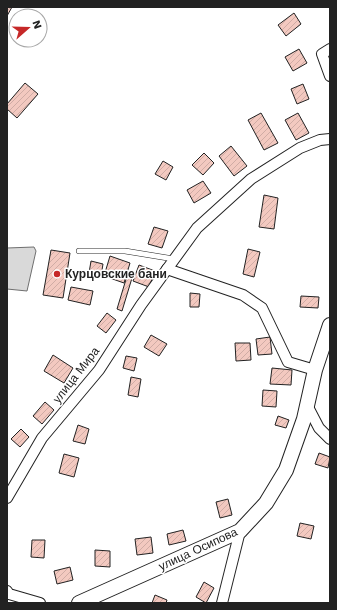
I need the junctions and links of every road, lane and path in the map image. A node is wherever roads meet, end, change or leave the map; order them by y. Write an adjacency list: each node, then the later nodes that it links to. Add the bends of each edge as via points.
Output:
1 (330, 49): 2 (street, via 322,54)
2 (330, 76)
3 (330, 139): 5 (street, улица Мира, via 300,148 251,179 197,228)
4 (79, 250): 5 (lane, via 125,251)
5 (174, 259): 6 (street, улица Мира)
6 (167, 269): 8 (street, via 243,296 262,308 288,362); 11 (street, улица Мира, via 99,370 42,438)
7 (330, 325): 8 (main road, улица Осипова)
8 (315, 370): 9 (main road, улица Осипова)
9 (307, 405): 10 (street, via 319,428); 12 (main road, улица Осипова, via 286,470 266,503)
10 (330, 440)
11 (7, 498)
12 (240, 531): 15 (main road, улица Осипова); 16 (street)
13 (7, 591): 14 (street, via 9,594)
14 (40, 603)
15 (79, 603)
16 (222, 603)

